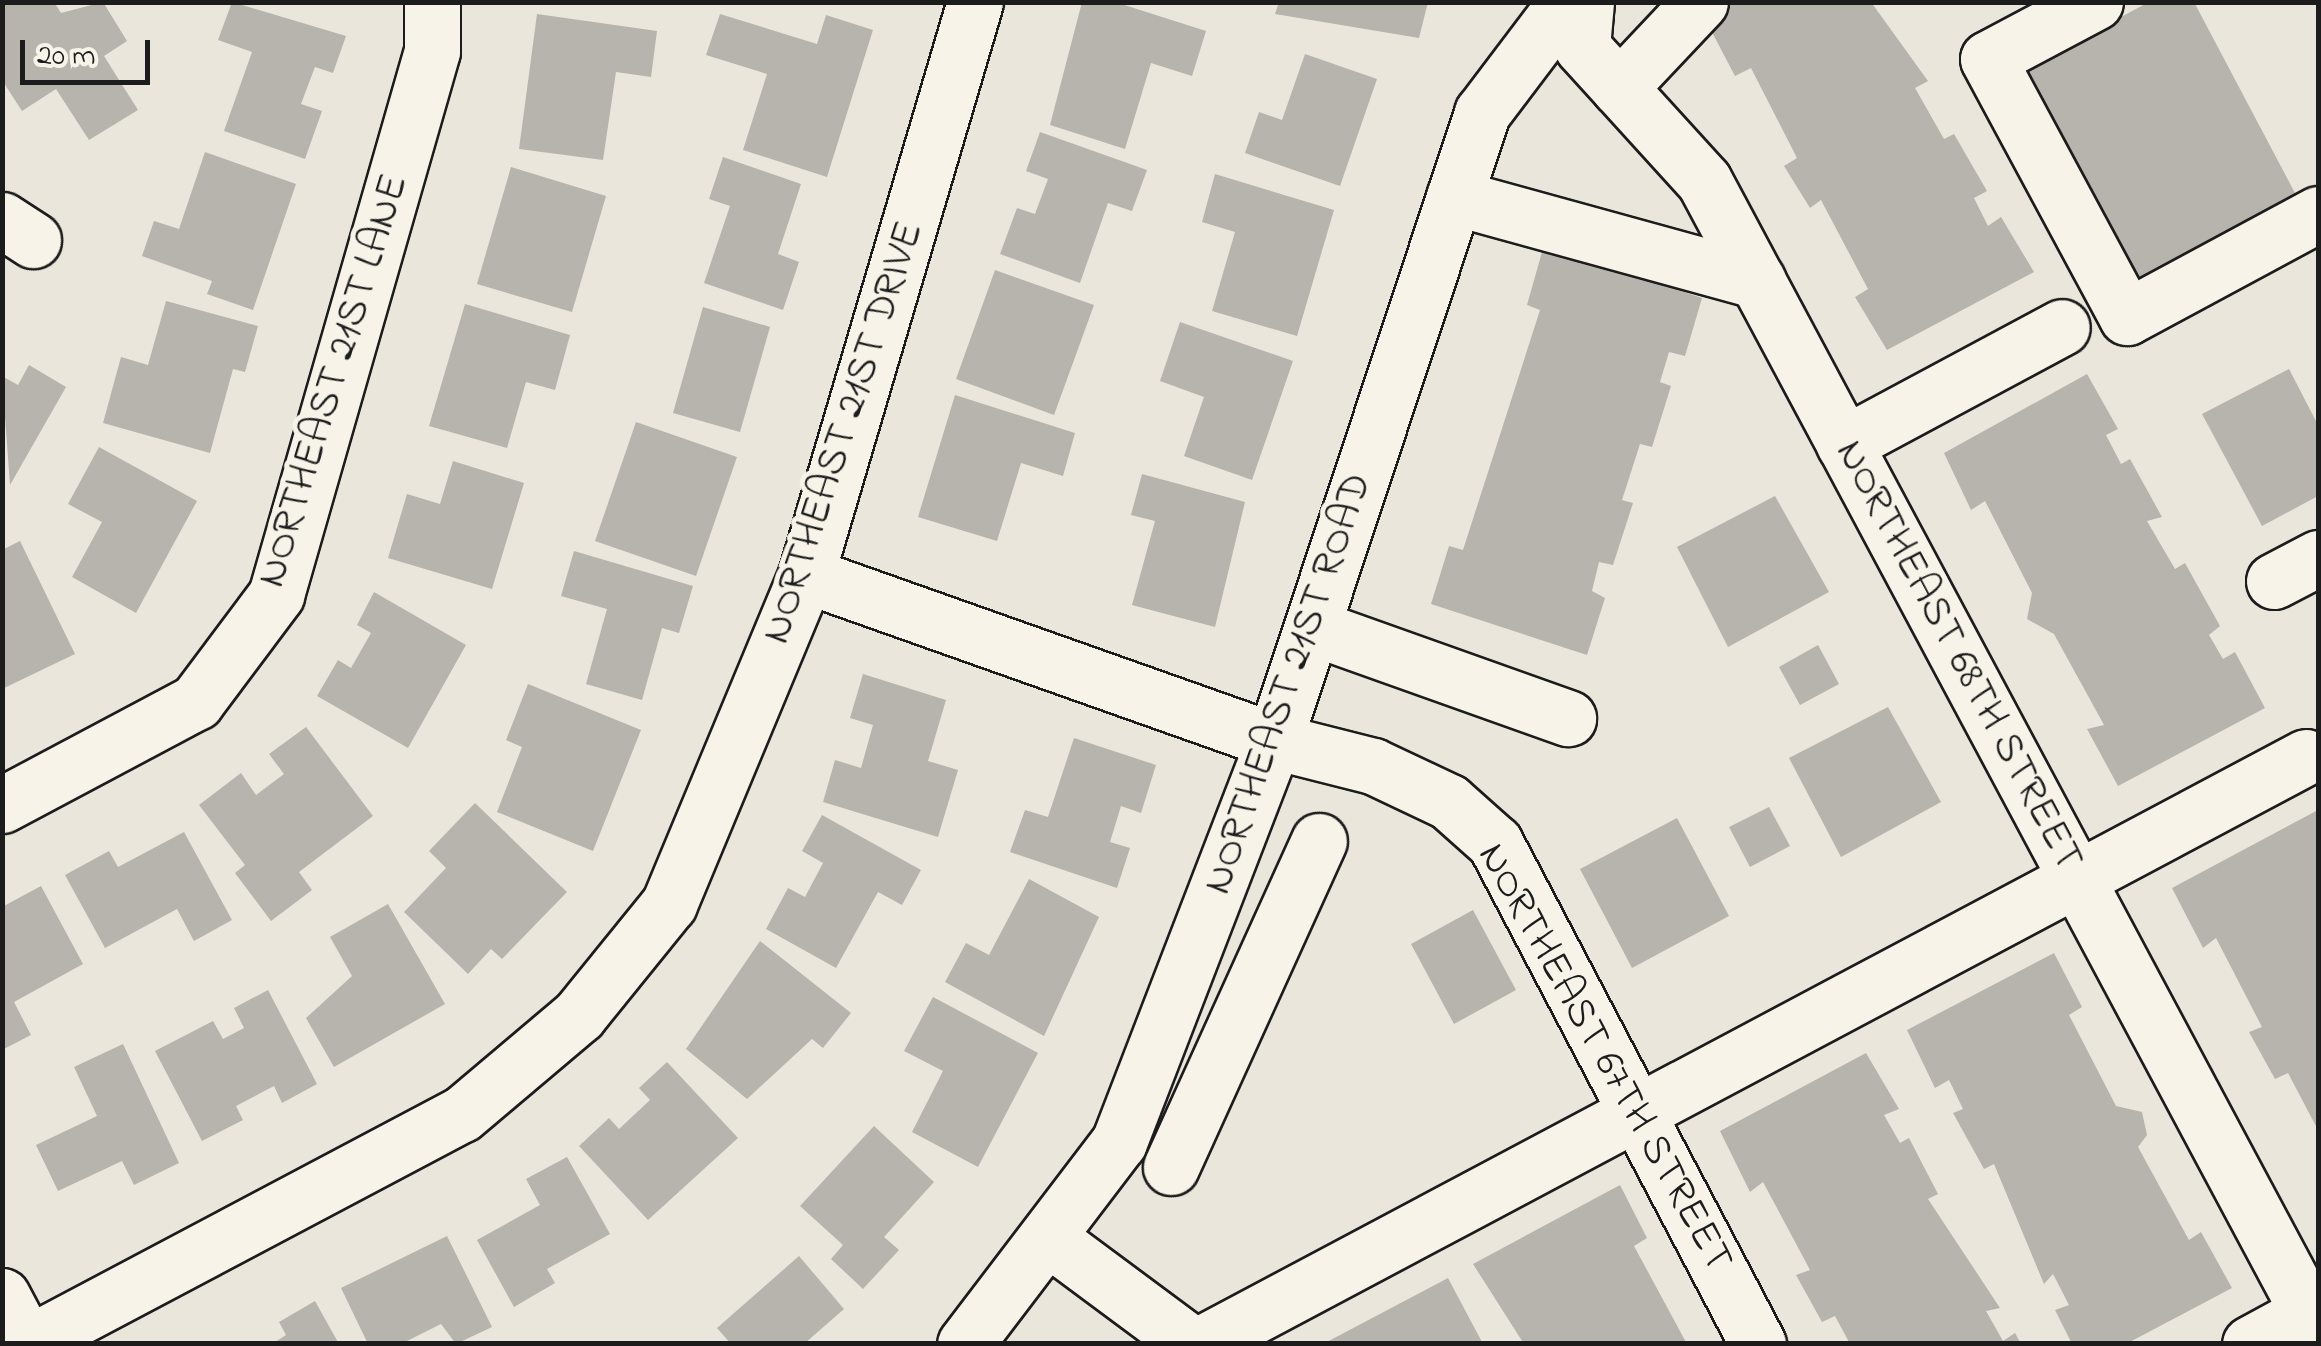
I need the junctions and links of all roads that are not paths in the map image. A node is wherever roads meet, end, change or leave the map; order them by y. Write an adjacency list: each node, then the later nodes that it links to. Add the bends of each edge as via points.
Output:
1 (432, 2): 18 (street, NORTHEAST 21ST LANE, via 432,51 276,595 196,702)
2 (975, 2): 13 (street, NORTHEAST 21ST DRIVE)
3 (1566, 2): 8 (street, NORTHEAST 21ST ROAD, via 1482,113)
4 (1586, 2): 7 (street, NORTHEAST 68TH STREET, via 1582,47)
5 (1700, 2): 7 (street)
6 (2095, 2): 9 (street, via 1988,59 2127,317)
7 (1619, 88): 10 (street, NORTHEAST 68TH STREET, via 1704,182)
8 (1454, 196): 10 (street); 14 (street, NORTHEAST 21ST ROAD)
9 (2318, 214)
10 (1758, 281): 12 (street, NORTHEAST 68TH STREET)
11 (2062, 327): 12 (street)
12 (1844, 444): 20 (street, NORTHEAST 68TH STREET)
13 (806, 575): 16 (street, NORTHEAST 67TH STREET); 28 (street, NORTHEAST 21ST DRIVE, via 669,904 579,1015 462,1114)
14 (1312, 628): 15 (street); 16 (street, NORTHEAST 21ST ROAD)
15 (1568, 718)
16 (1274, 740): 21 (street, NORTHEAST 21ST ROAD); 23 (street, NORTHEAST 67TH STREET, via 1373,766 1450,802 1495,843)
17 (2306, 757): 20 (street)
18 (2, 805)
19 (1319, 841): 22 (street)
20 (2076, 878): 23 (street); 27 (street, NORTHEAST 68TH STREET)
21 (1185, 980): 22 (street); 25 (street, NORTHEAST 21ST ROAD, via 1119,1142)
22 (1246, 1002): 24 (street)
23 (1634, 1109): 31 (street); 32 (street, NORTHEAST 67TH STREET)
24 (1171, 1168)
25 (1052, 1240): 29 (street, NORTHEAST 21ST ROAD); 30 (street)
26 (2, 1296): 28 (street)
27 (2315, 1317): 33 (street)
28 (27, 1343)
29 (965, 1344)
30 (1191, 1344)
31 (1202, 1344)
32 (1758, 1344)
33 (2250, 1344)

